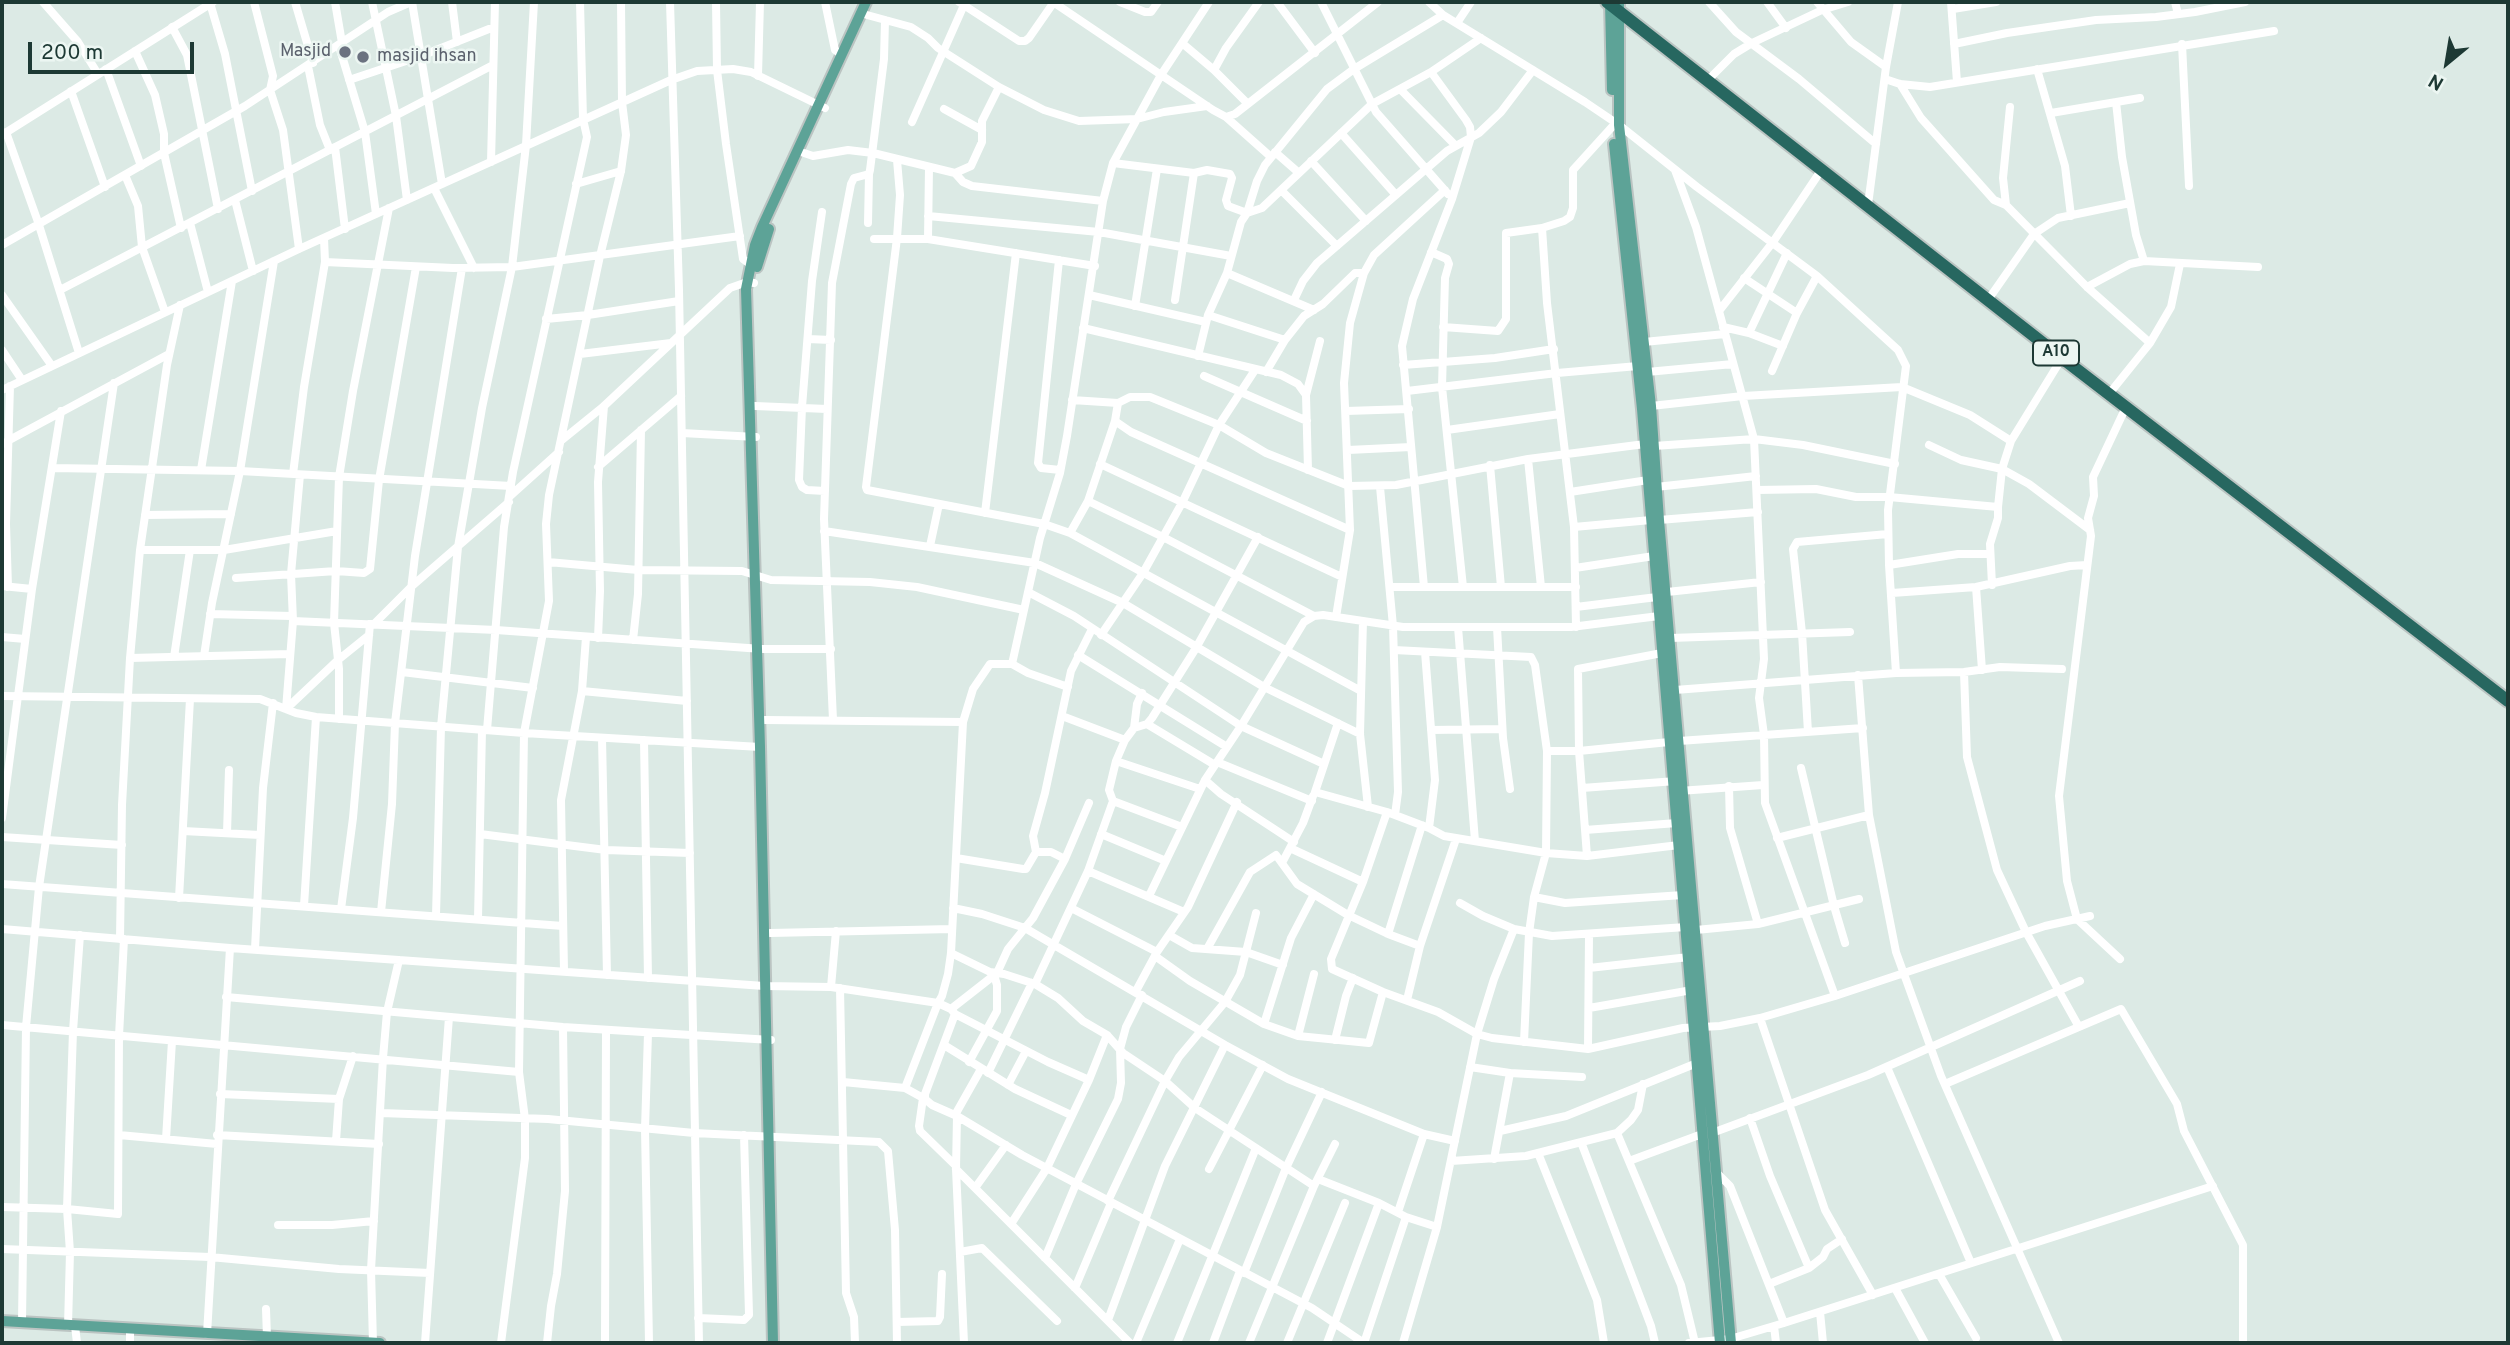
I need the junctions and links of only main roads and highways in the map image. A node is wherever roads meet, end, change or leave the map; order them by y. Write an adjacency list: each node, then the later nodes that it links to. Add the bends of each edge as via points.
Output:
1 (866, 2): 4 (main road)
2 (873, 2): 4 (main road)
3 (1613, 4): 5 (main road); 14 (highway, A10)
4 (822, 106): 6 (main road); 6 (main road, via 762,227)
5 (1615, 124): 8 (main road); 8 (main road, via 1644,342)
6 (753, 266): 7 (main road)
7 (751, 282): 9 (main road); 9 (main road, via 746,311)
8 (1643, 369): 10 (main road); 10 (main road, via 1651,406)
9 (754, 437): 13 (main road)
10 (1649, 445): 11 (main road)
11 (1655, 520): 12 (main road); 12 (main road, via 1654,556)
12 (1662, 595): 15 (main road, via 1675,690); 15 (main road, via 1662,653)
13 (759, 649): 18 (main road); 18 (main road, via 765,720)
14 (2508, 701)
15 (1674, 741): 16 (main road)
16 (1678, 786): 17 (main road); 17 (main road, via 1676,823)
17 (1691, 928): 19 (main road); 19 (main road, via 1689,957)
18 (767, 986): 21 (main road)
19 (1699, 1028): 20 (main road); 20 (main road, via 1697,1063)
20 (1707, 1133): 24 (main road); 24 (main road, via 1715,1171)
21 (772, 1136): 27 (main road); 28 (main road)
22 (2, 1321): 23 (main road)
23 (290, 1341): 25 (main road)
24 (1725, 1342)
25 (373, 1343): 26 (main road)
26 (380, 1343)
27 (773, 1343)
28 (779, 1343)

